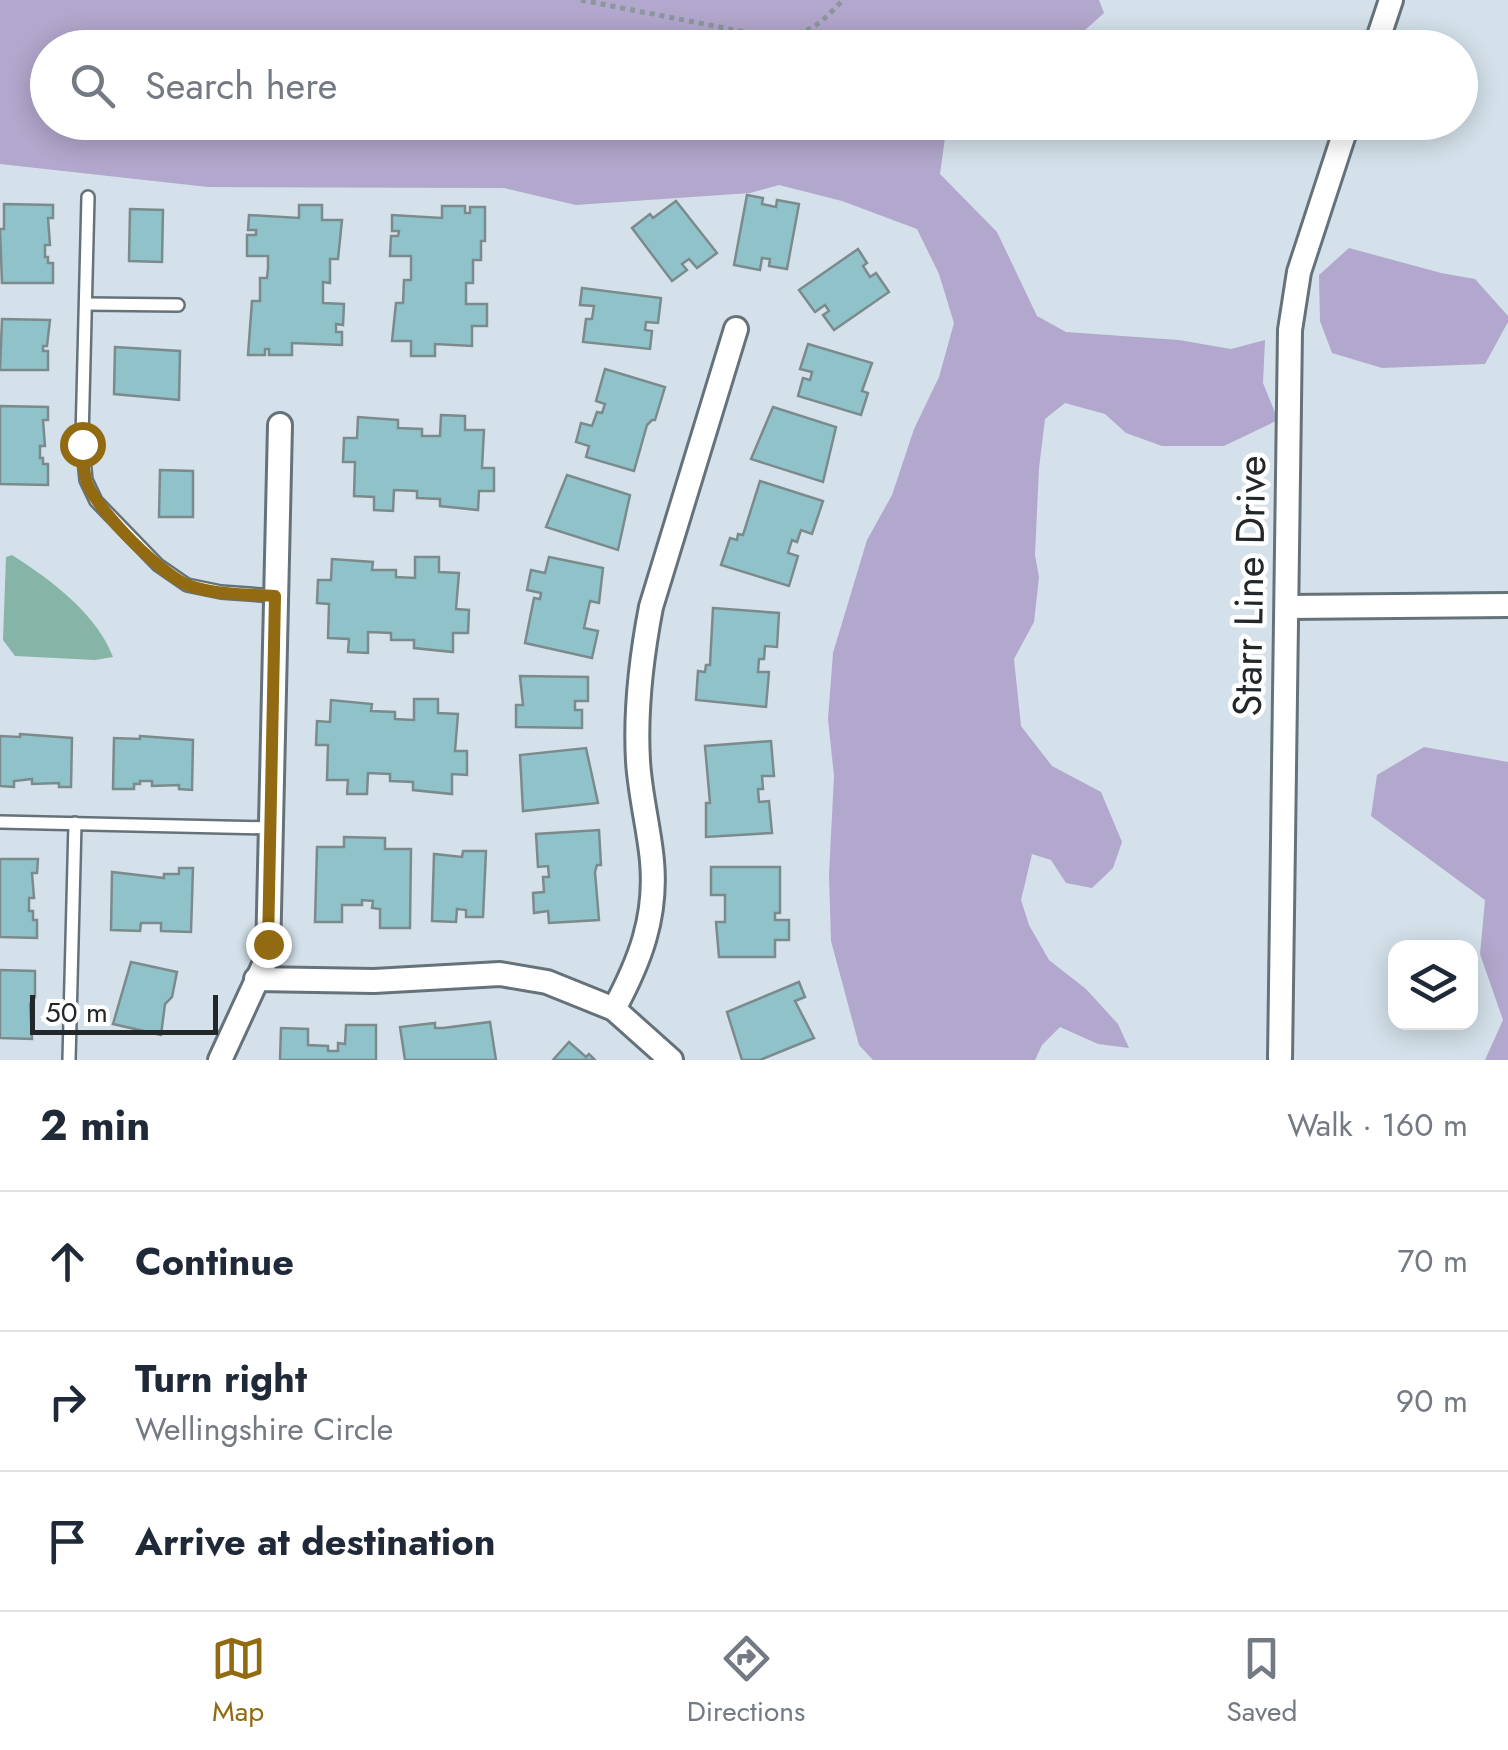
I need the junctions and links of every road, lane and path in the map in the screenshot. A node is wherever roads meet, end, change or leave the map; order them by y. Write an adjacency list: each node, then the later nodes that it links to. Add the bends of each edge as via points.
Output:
1 (581, 0): 4 (path)
2 (844, 0): 5 (path)
3 (1391, 0): 6 (street)
4 (735, 30)
5 (809, 30)
6 (1381, 30)
7 (1342, 140): 15 (street, Starr Line Drive, via 1294,291)
8 (88, 196): 9 (lane)
9 (86, 304): 10 (lane); 13 (lane, via 82,444 96,501 187,585)
10 (178, 305)
11 (736, 328): 20 (street, via 642,654 636,718 652,905 638,963)
12 (280, 425): 13 (street)
13 (275, 596): 18 (street)
14 (1508, 605): 15 (street)
15 (1288, 607): 24 (street, Starr Line Drive)
16 (0, 822): 17 (lane)
17 (75, 823): 18 (lane); 21 (lane)
18 (271, 828): 19 (street, via 268,956)
19 (256, 978): 20 (street, via 500,974 559,985); 22 (street)
20 (614, 1009): 23 (street)
21 (70, 1060)
22 (220, 1060)
23 (670, 1060)
24 (1280, 1060)

